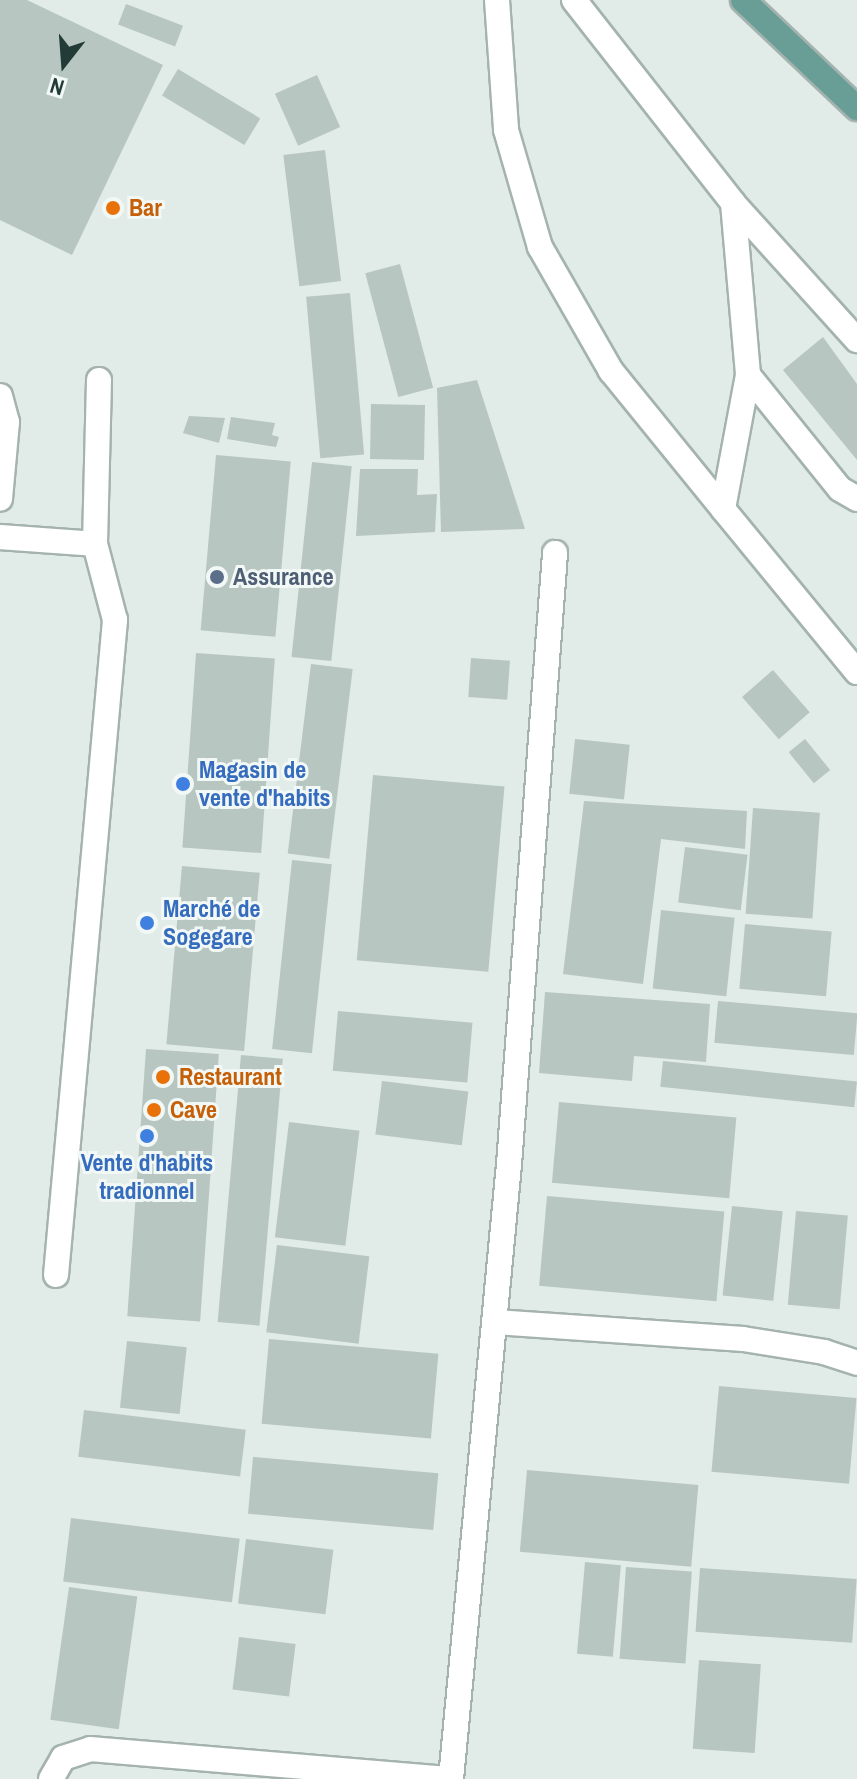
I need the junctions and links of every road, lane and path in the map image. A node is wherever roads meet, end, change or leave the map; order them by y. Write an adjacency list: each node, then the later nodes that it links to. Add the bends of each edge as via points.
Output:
1 (497, 0): 12 (street, via 506,130 540,247 611,371)
2 (574, 0): 5 (street)
3 (743, 0): 4 (main road)
4 (857, 108)
5 (733, 203): 6 (street); 7 (street)
6 (857, 340)
7 (748, 375): 11 (street, via 840,489); 12 (street)
8 (99, 380): 14 (street)
9 (0, 396): 10 (street, via 7,422)
10 (0, 499)
11 (857, 499)
12 (723, 509): 16 (street)
13 (0, 537): 14 (street)
14 (95, 544): 17 (street, via 115,620)
15 (555, 553): 18 (street)
16 (857, 672)
17 (56, 1275)
18 (495, 1322): 19 (street, via 743,1339); 21 (street)
19 (857, 1363)
20 (51, 1779): 21 (street, via 63,1758 90,1749)
21 (451, 1779)

